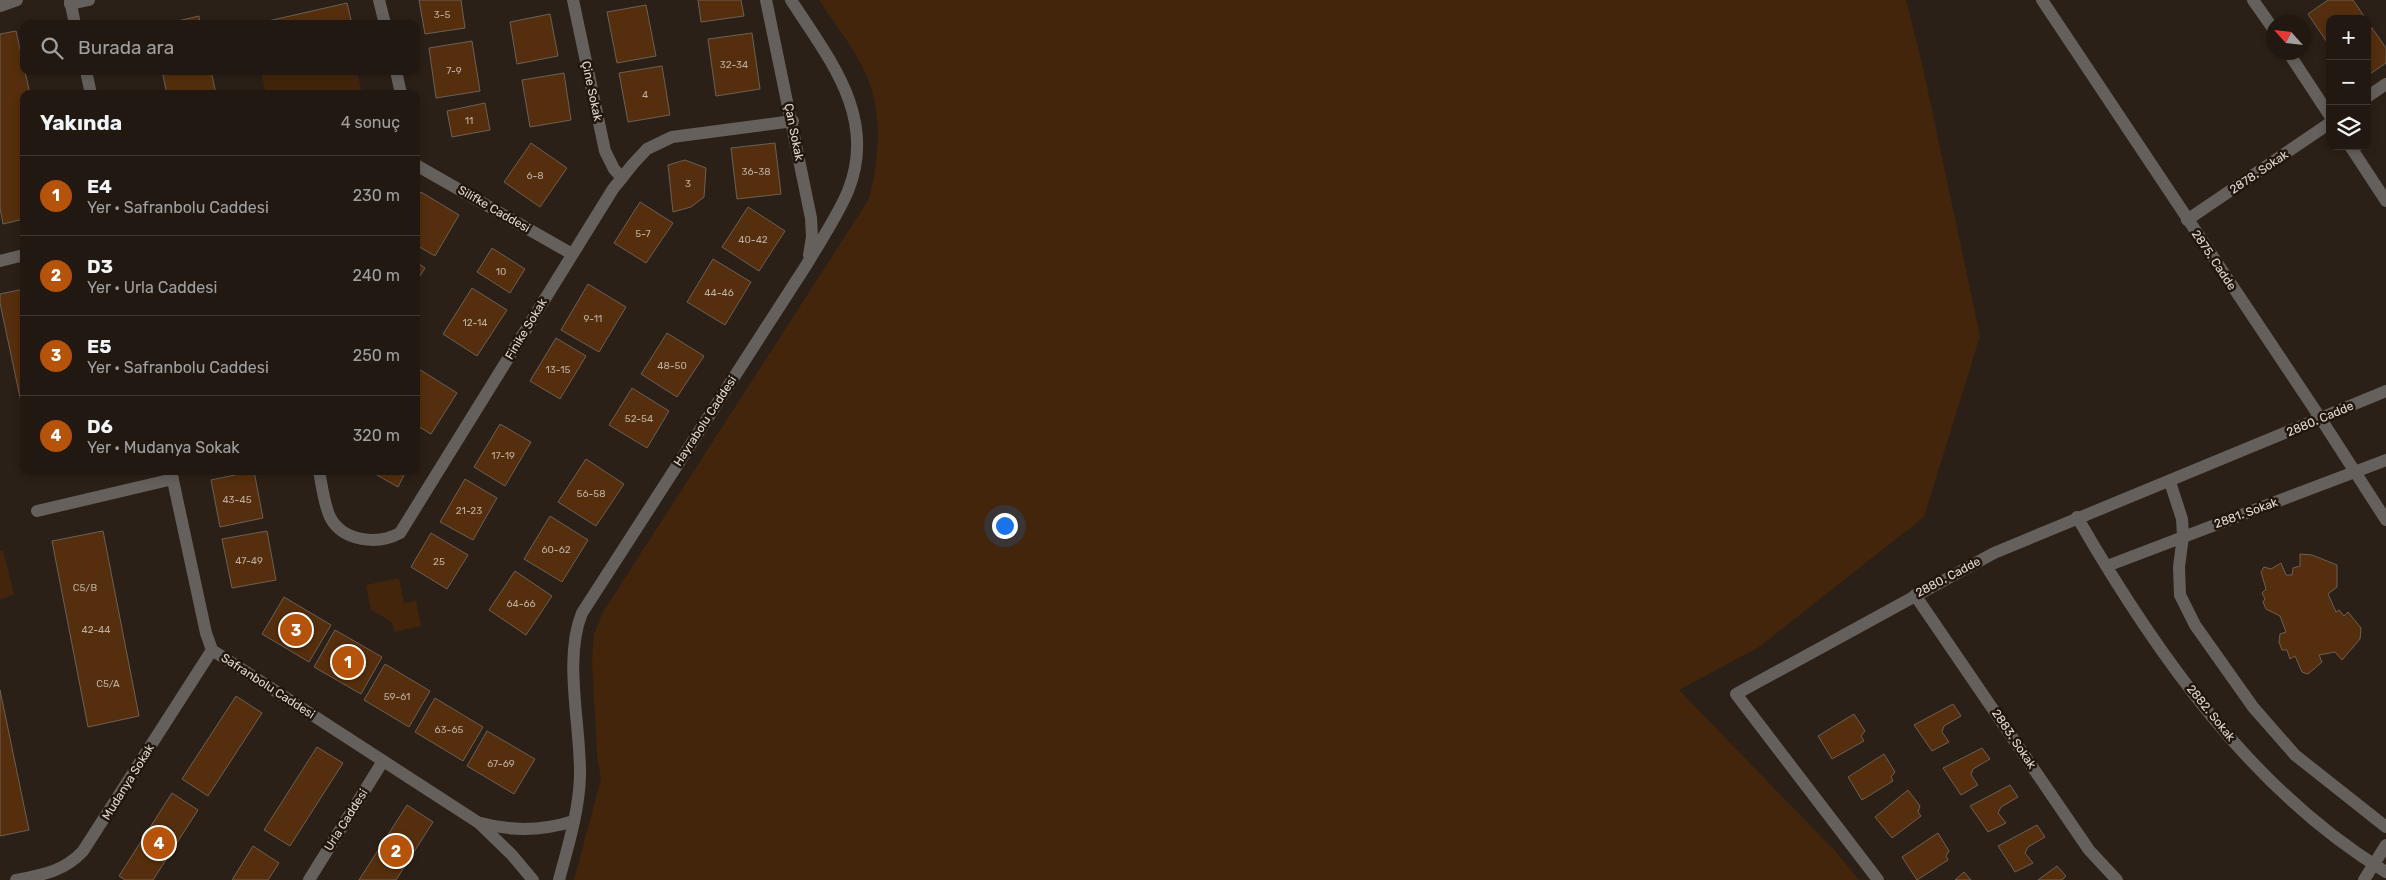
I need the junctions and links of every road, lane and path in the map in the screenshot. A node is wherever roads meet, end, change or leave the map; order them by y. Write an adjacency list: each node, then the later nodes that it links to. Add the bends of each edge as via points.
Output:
1 (17, 0): 10 (street)
2 (89, 0): 9 (street)
3 (380, 0): 13 (street)
4 (573, 0): 26 (street, Çine Sokak, via 606,151 610,163)
5 (766, 0): 22 (street, Çan Sokak)
6 (791, 0): 32 (street, Hayrabolu Caddesi, via 843,81 856,132 855,164 848,190)
7 (2042, 0): 28 (street, 2875. Cadde)
8 (2253, 0): 11 (street)
9 (70, 2): 12 (street)
10 (0, 6)
11 (2266, 19)
12 (74, 20)
13 (384, 20)
14 (2293, 60): 21 (street)
15 (87, 75): 18 (street)
16 (397, 75): 19 (street)
17 (2386, 84): 20 (street)
18 (90, 90)
19 (400, 90)
20 (2371, 94)
21 (2326, 110)
22 (792, 121): 26 (street, Finike Sokak, via 666,140 647,149); 32 (street, Çan Sokak, via 811,218 812,236)
23 (2326, 126): 28 (street, 2878. Sokak)
24 (2353, 150): 27 (street)
25 (420, 167): 29 (street, Silifke Caddesi)
26 (622, 178): 29 (street, Finike Sokak)
27 (2386, 201)
28 (2187, 220): 34 (street, 2875. Cadde)
29 (572, 254): 38 (street, Finike Sokak, via 403,530 371,540 341,530 329,515)
30 (20, 256): 31 (street)
31 (0, 261)
32 (807, 264): 48 (street, Hayrabolu Caddesi, via 582,613 574,649 580,775)
33 (2386, 391): 34 (street, 2880. Cadde)
34 (2321, 419): 36 (street, 2875. Cadde); 39 (street, 2880. Cadde)
35 (2386, 460): 36 (street, 2881. Sokak)
36 (2355, 473): 42 (street, 2875. Cadde); 43 (street, 2881. Sokak)
37 (172, 475): 40 (street); 46 (street, Safranbolu Caddesi)
38 (320, 475)
39 (2170, 482): 41 (street, 2880. Cadde); 43 (street)
40 (37, 511)
41 (2077, 517): 44 (street, 2882. Sokak); 45 (street, 2880. Cadde, via 1994,553)
42 (2386, 520)
43 (2184, 536): 44 (street, 2881. Sokak); 50 (street, via 2179,567 2180,595 2212,652 2253,708 2295,755)
44 (2107, 566): 52 (street, 2882. Sokak, via 2188,685 2255,766 2294,804)
45 (1915, 594): 58 (street, 2880. Cadde, via 1736,694); 59 (street, 2883. Sokak, via 2089,850)
46 (212, 650): 47 (street, Safranbolu Caddesi); 54 (street, Mudanya Sokak, via 84,851 55,871)
47 (383, 761): 49 (street, Safranbolu Caddesi); 55 (street, Urla Caddesi)
48 (574, 821): 49 (street, Safranbolu Caddesi, via 548,828 519,830); 57 (street, Hayrabolu Caddesi)
49 (479, 822): 56 (street, Safranbolu Caddesi)
50 (2386, 827)
51 (2386, 845): 52 (street)
52 (2373, 864): 53 (street, 2882. Sokak); 60 (street)
53 (2386, 872)
54 (16, 880)
55 (308, 880)
56 (533, 880)
57 (559, 880)
58 (1878, 880)
59 (2117, 880)
60 (2364, 880)

